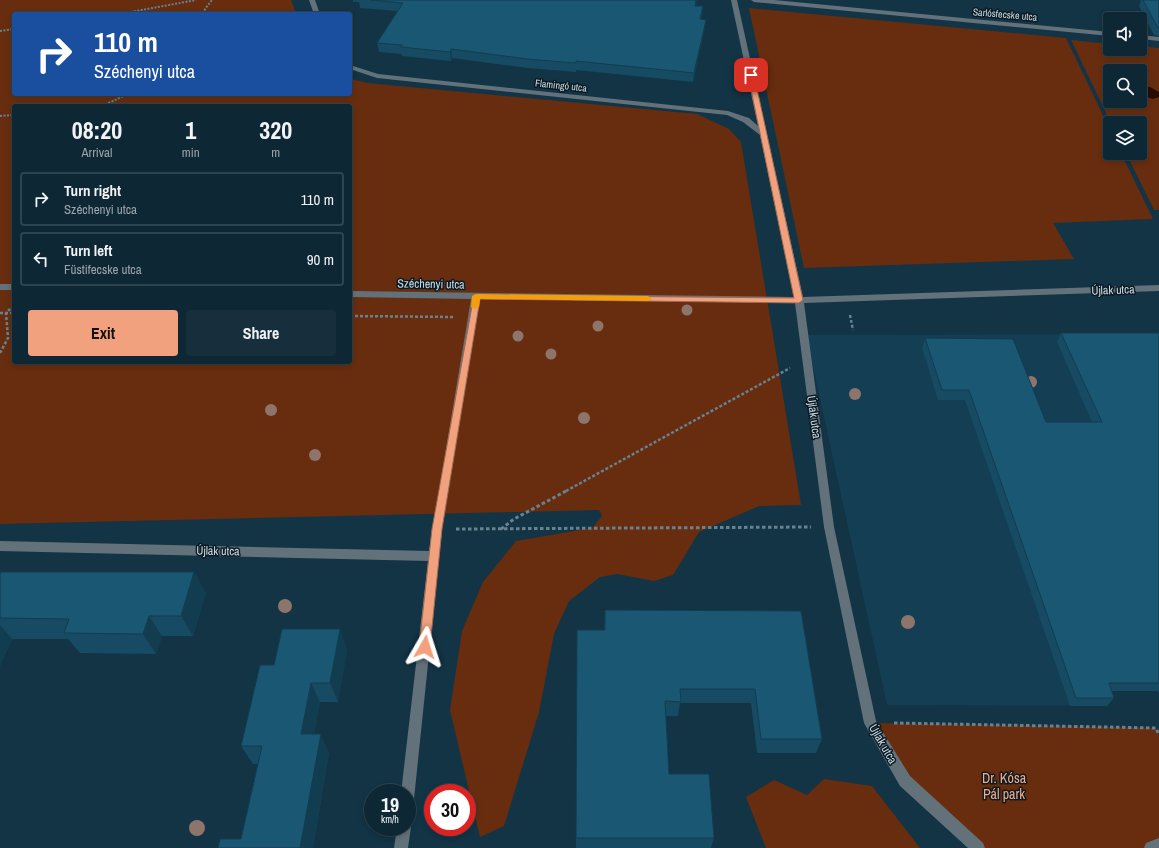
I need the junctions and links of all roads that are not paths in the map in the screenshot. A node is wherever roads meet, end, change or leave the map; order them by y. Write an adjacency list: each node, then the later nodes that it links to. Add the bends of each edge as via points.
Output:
1 (312, 0): 4 (street)
2 (734, 0): 9 (street)
3 (754, 0): 5 (street, Sarlósfecske utca)
4 (316, 12)
5 (1103, 33)
6 (1147, 38): 7 (street)
7 (1159, 39)
8 (352, 68): 9 (street, Flamingó utca, via 377,76 728,113 746,120)
9 (764, 136): 15 (street)
10 (0, 287): 11 (street)
11 (12, 287)
12 (1159, 288): 15 (street, Újlak utca)
13 (352, 294): 14 (street, Széchenyi utca)
14 (476, 296): 15 (street, Széchenyi utca); 17 (street, via 437,529)
15 (799, 300): 22 (street, Újlak utca, via 829,527 870,723 905,781)
16 (0, 546): 17 (street, Újlak utca)
17 (435, 556): 18 (street)
18 (409, 784)
19 (403, 836): 21 (street)
20 (1159, 845): 23 (street)
21 (401, 848)
22 (978, 848)
23 (1151, 848)

